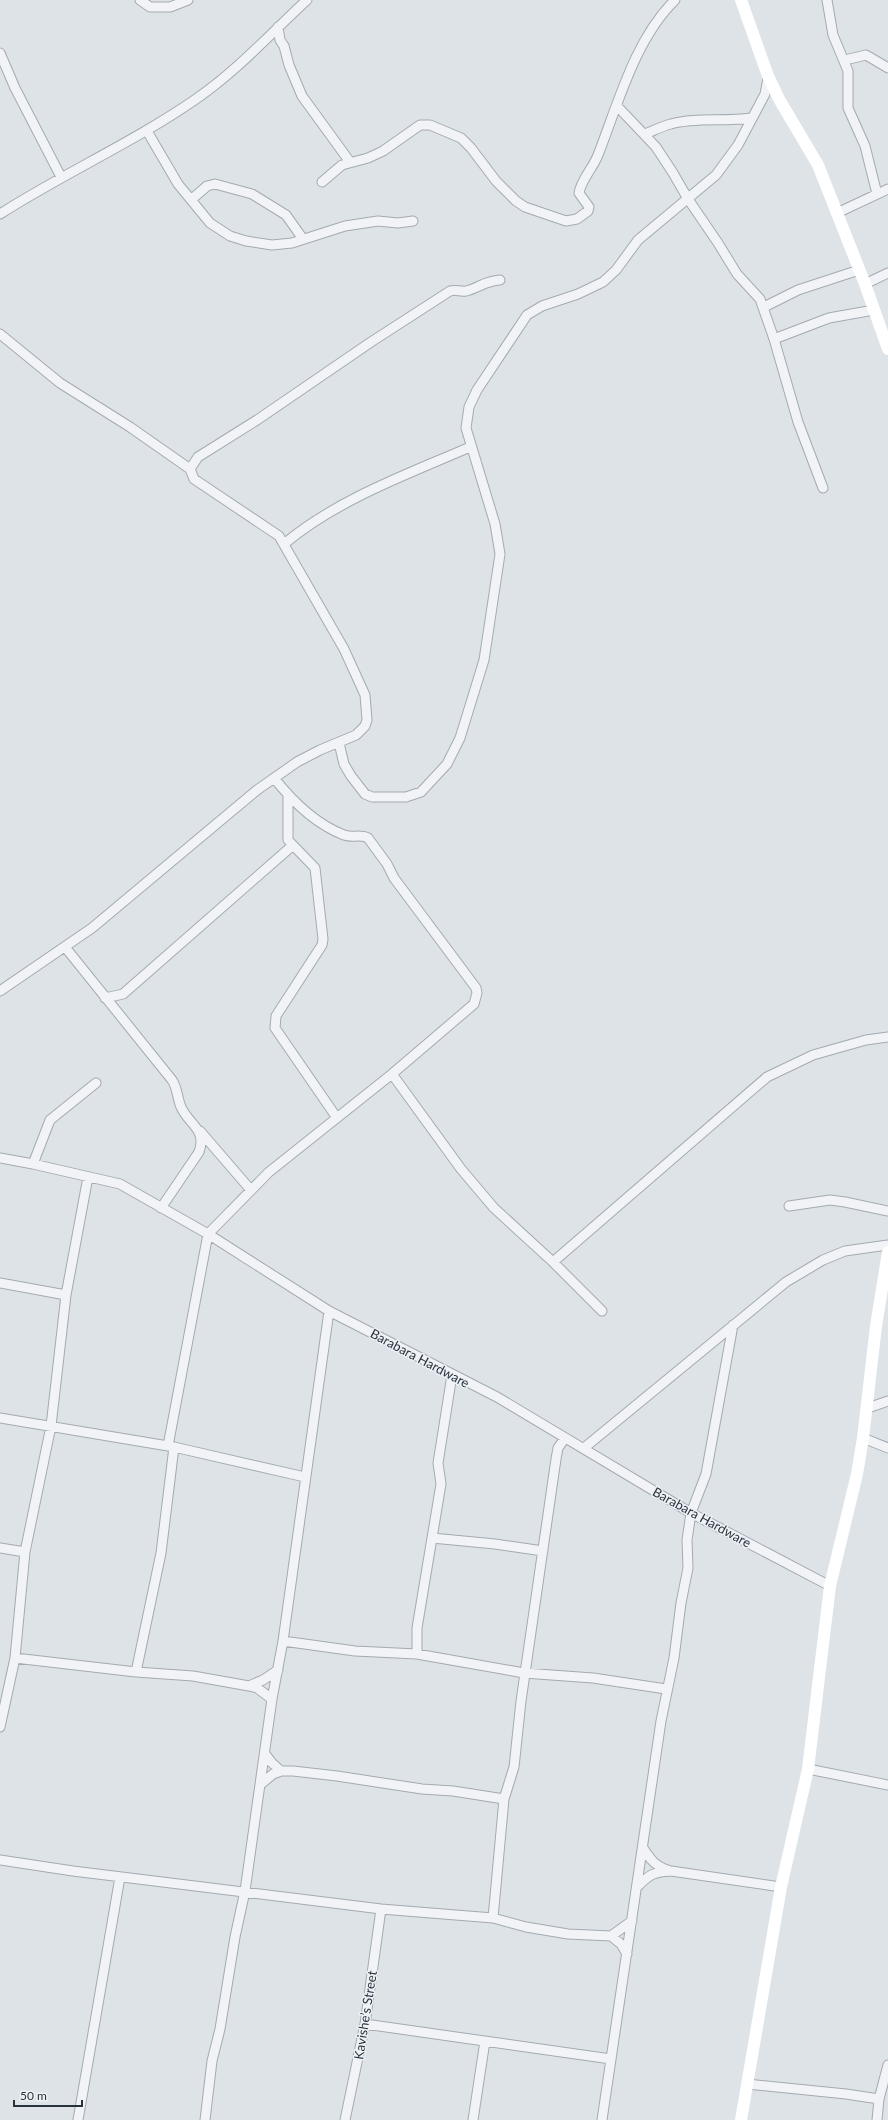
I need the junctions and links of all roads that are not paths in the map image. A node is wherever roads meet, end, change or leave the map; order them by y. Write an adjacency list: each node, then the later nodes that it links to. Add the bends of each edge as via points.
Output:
1 (140, 0): 2 (street, via 150,7 170,7)
2 (188, 0)
3 (307, 0): 7 (street)
4 (676, 0): 13 (street, via 652,28 633,65)
5 (741, 0): 12 (street)
6 (827, 0): 9 (street, via 833,35)
7 (278, 27): 15 (street, via 198,98); 17 (street, via 280,40 302,96)
8 (0, 53): 10 (street)
9 (845, 60): 11 (street, via 866,55); 21 (street, via 849,82 848,108 865,146)
10 (2, 64): 18 (street)
11 (888, 68)
12 (768, 76): 14 (street, via 765,94); 24 (street, via 818,165)
13 (617, 106): 16 (street); 17 (street, via 594,163 578,193 589,207 588,211 576,220 561,219 520,204 490,174 461,138 430,125 420,125 383,151)
14 (751, 118): 16 (street, via 680,122); 23 (street, via 729,159 716,175)
15 (147, 130): 18 (street); 22 (street, via 178,184)
16 (645, 134): 23 (street, via 665,159)
17 (350, 162): 19 (street, via 342,165)
18 (61, 177): 25 (street)
19 (322, 182)
20 (888, 189): 21 (street)
21 (877, 194): 24 (street)
22 (192, 199): 27 (street, via 210,223 230,236 272,245); 27 (street, via 207,186 215,184 252,194 286,215)
23 (688, 199): 32 (street, via 736,274); 37 (street, via 638,240 616,270 603,282 578,294 542,306 524,319 477,390 469,407 466,428)
24 (837, 213): 28 (street)
25 (0, 214)
26 (413, 221): 27 (street, via 378,221 345,226)
27 (303, 239)
28 (859, 270): 31 (street); 32 (street, via 798,290)
29 (888, 273): 31 (street)
30 (500, 280): 38 (street, via 487,281 466,291 450,292 198,457)
31 (865, 284): 33 (street)
32 (764, 307): 35 (street)
33 (874, 310): 35 (street, via 829,318); 36 (street)
34 (0, 334): 38 (street, via 60,383)
35 (774, 339): 39 (street, via 798,422)
36 (888, 349)
37 (470, 447): 40 (street, via 327,512); 41 (street, via 495,524 500,554 484,660 460,738 447,764 424,789 404,797 372,797 365,794 346,767)
38 (190, 469): 40 (street, via 194,479 271,529)
39 (823, 488)
40 (284, 544): 41 (street, via 344,649 365,695 368,712 365,726 356,735)
41 (339, 743): 42 (street, via 297,762)
42 (274, 778): 43 (street); 45 (street, via 241,802 92,928)
43 (288, 796): 44 (street, via 287,836); 49 (street, via 308,814 327,826 348,837 368,838 394,878 476,988 474,1004)
44 (292, 846): 47 (street, via 123,994); 51 (street, via 315,868 323,939 322,945 276,1016 275,1028)
45 (65, 947): 46 (street); 47 (street)
46 (0, 991)
47 (105, 998): 52 (street, via 172,1080 178,1091 182,1110)
48 (888, 1037): 63 (street, via 866,1040 814,1055 767,1077)
49 (392, 1074): 51 (street); 63 (street, via 461,1169 494,1208)
50 (96, 1083): 54 (street, via 50,1120)
51 (336, 1118): 56 (street)
52 (199, 1130): 56 (street); 58 (street, via 202,1144 199,1152)
53 (0, 1158): 54 (street, Barabara Hardware)
54 (33, 1164): 55 (street, Barabara Hardware)
55 (88, 1177): 58 (street, Barabara Hardware, via 120,1184); 65 (street)
56 (250, 1189): 60 (street)
57 (789, 1206): 59 (street, via 830,1200)
58 (160, 1208): 60 (street, Barabara Hardware)
59 (888, 1211)
60 (208, 1234): 66 (street, Barabara Hardware); 76 (street)
61 (888, 1245): 68 (street, via 845,1251 823,1260 786,1282)
62 (888, 1252): 71 (street, via 876,1326)
63 (553, 1262): 67 (street)
64 (0, 1284): 65 (street)
65 (66, 1296): 73 (street)
66 (329, 1311): 69 (street, Barabara Hardware); 79 (street)
67 (602, 1311)
68 (732, 1325): 77 (street); 80 (street, via 706,1474)
69 (452, 1376): 75 (street, Barabara Hardware, via 497,1397); 81 (street, via 438,1463 441,1484)
70 (888, 1401): 71 (street)
71 (868, 1408): 74 (street)
72 (0, 1418): 73 (street)
73 (51, 1426): 76 (street); 84 (street)
74 (863, 1438): 78 (street); 85 (street)
75 (567, 1439): 77 (street, Barabara Hardware); 83 (street, via 561,1442 558,1448)
76 (171, 1446): 79 (street); 90 (street, via 160,1553)
77 (584, 1448): 80 (street, Barabara Hardware)
78 (888, 1448)
79 (305, 1477): 86 (street)
80 (691, 1513): 85 (street, Barabara Hardware); 94 (street, via 687,1540 688,1568 674,1658)
81 (432, 1538): 83 (street); 87 (street, via 417,1628)
82 (0, 1548): 84 (street)
83 (544, 1551): 91 (street)
84 (25, 1552): 88 (street)
85 (830, 1586): 98 (street)
86 (283, 1641): 87 (street, via 355,1651); 89 (street)
87 (417, 1654): 91 (street)
88 (15, 1658): 90 (street); 92 (street)
89 (278, 1670): 93 (street); 95 (street)
90 (136, 1672): 93 (street, via 193,1676)
91 (524, 1673): 94 (street, via 593,1678); 102 (street, via 514,1767)
92 (5, 1678): 96 (street)
93 (249, 1686): 95 (street, via 257,1688)
94 (666, 1689): 103 (street)
95 (272, 1699): 97 (street)
96 (0, 1727)
97 (265, 1754): 99 (street); 100 (street)
98 (808, 1769): 101 (street); 108 (street)
99 (280, 1771): 100 (street); 102 (street, via 337,1776)
100 (261, 1784): 109 (street)
101 (888, 1785)
102 (504, 1799): 111 (street)
103 (643, 1848): 105 (street, via 650,1860 660,1868); 107 (street)
104 (0, 1860): 106 (street)
105 (671, 1871): 107 (street, via 650,1875); 108 (street)
106 (120, 1876): 109 (street); 121 (street)
107 (638, 1886): 112 (street)
108 (781, 1887): 119 (street)
109 (245, 1891): 110 (street); 122 (street, via 212,2061)
110 (381, 1909): 111 (street); 115 (street, Kavishe’s Street)
111 (493, 1918): 113 (street, via 568,1934)
112 (632, 1921): 113 (street); 114 (street)
113 (611, 1936): 114 (street, via 621,1944)
114 (627, 1954): 117 (street)
115 (366, 2024): 116 (street); 123 (street, Kavishe’s Street)
116 (485, 2040): 117 (street); 124 (street)
117 (611, 2059): 125 (street)
118 (888, 2065): 120 (street)
119 (747, 2084): 120 (street); 126 (street)
120 (879, 2099): 127 (street)
121 (78, 2120)
122 (205, 2120)
123 (345, 2120)
124 (473, 2120)
125 (602, 2120)
126 (741, 2120)
127 (877, 2120)

